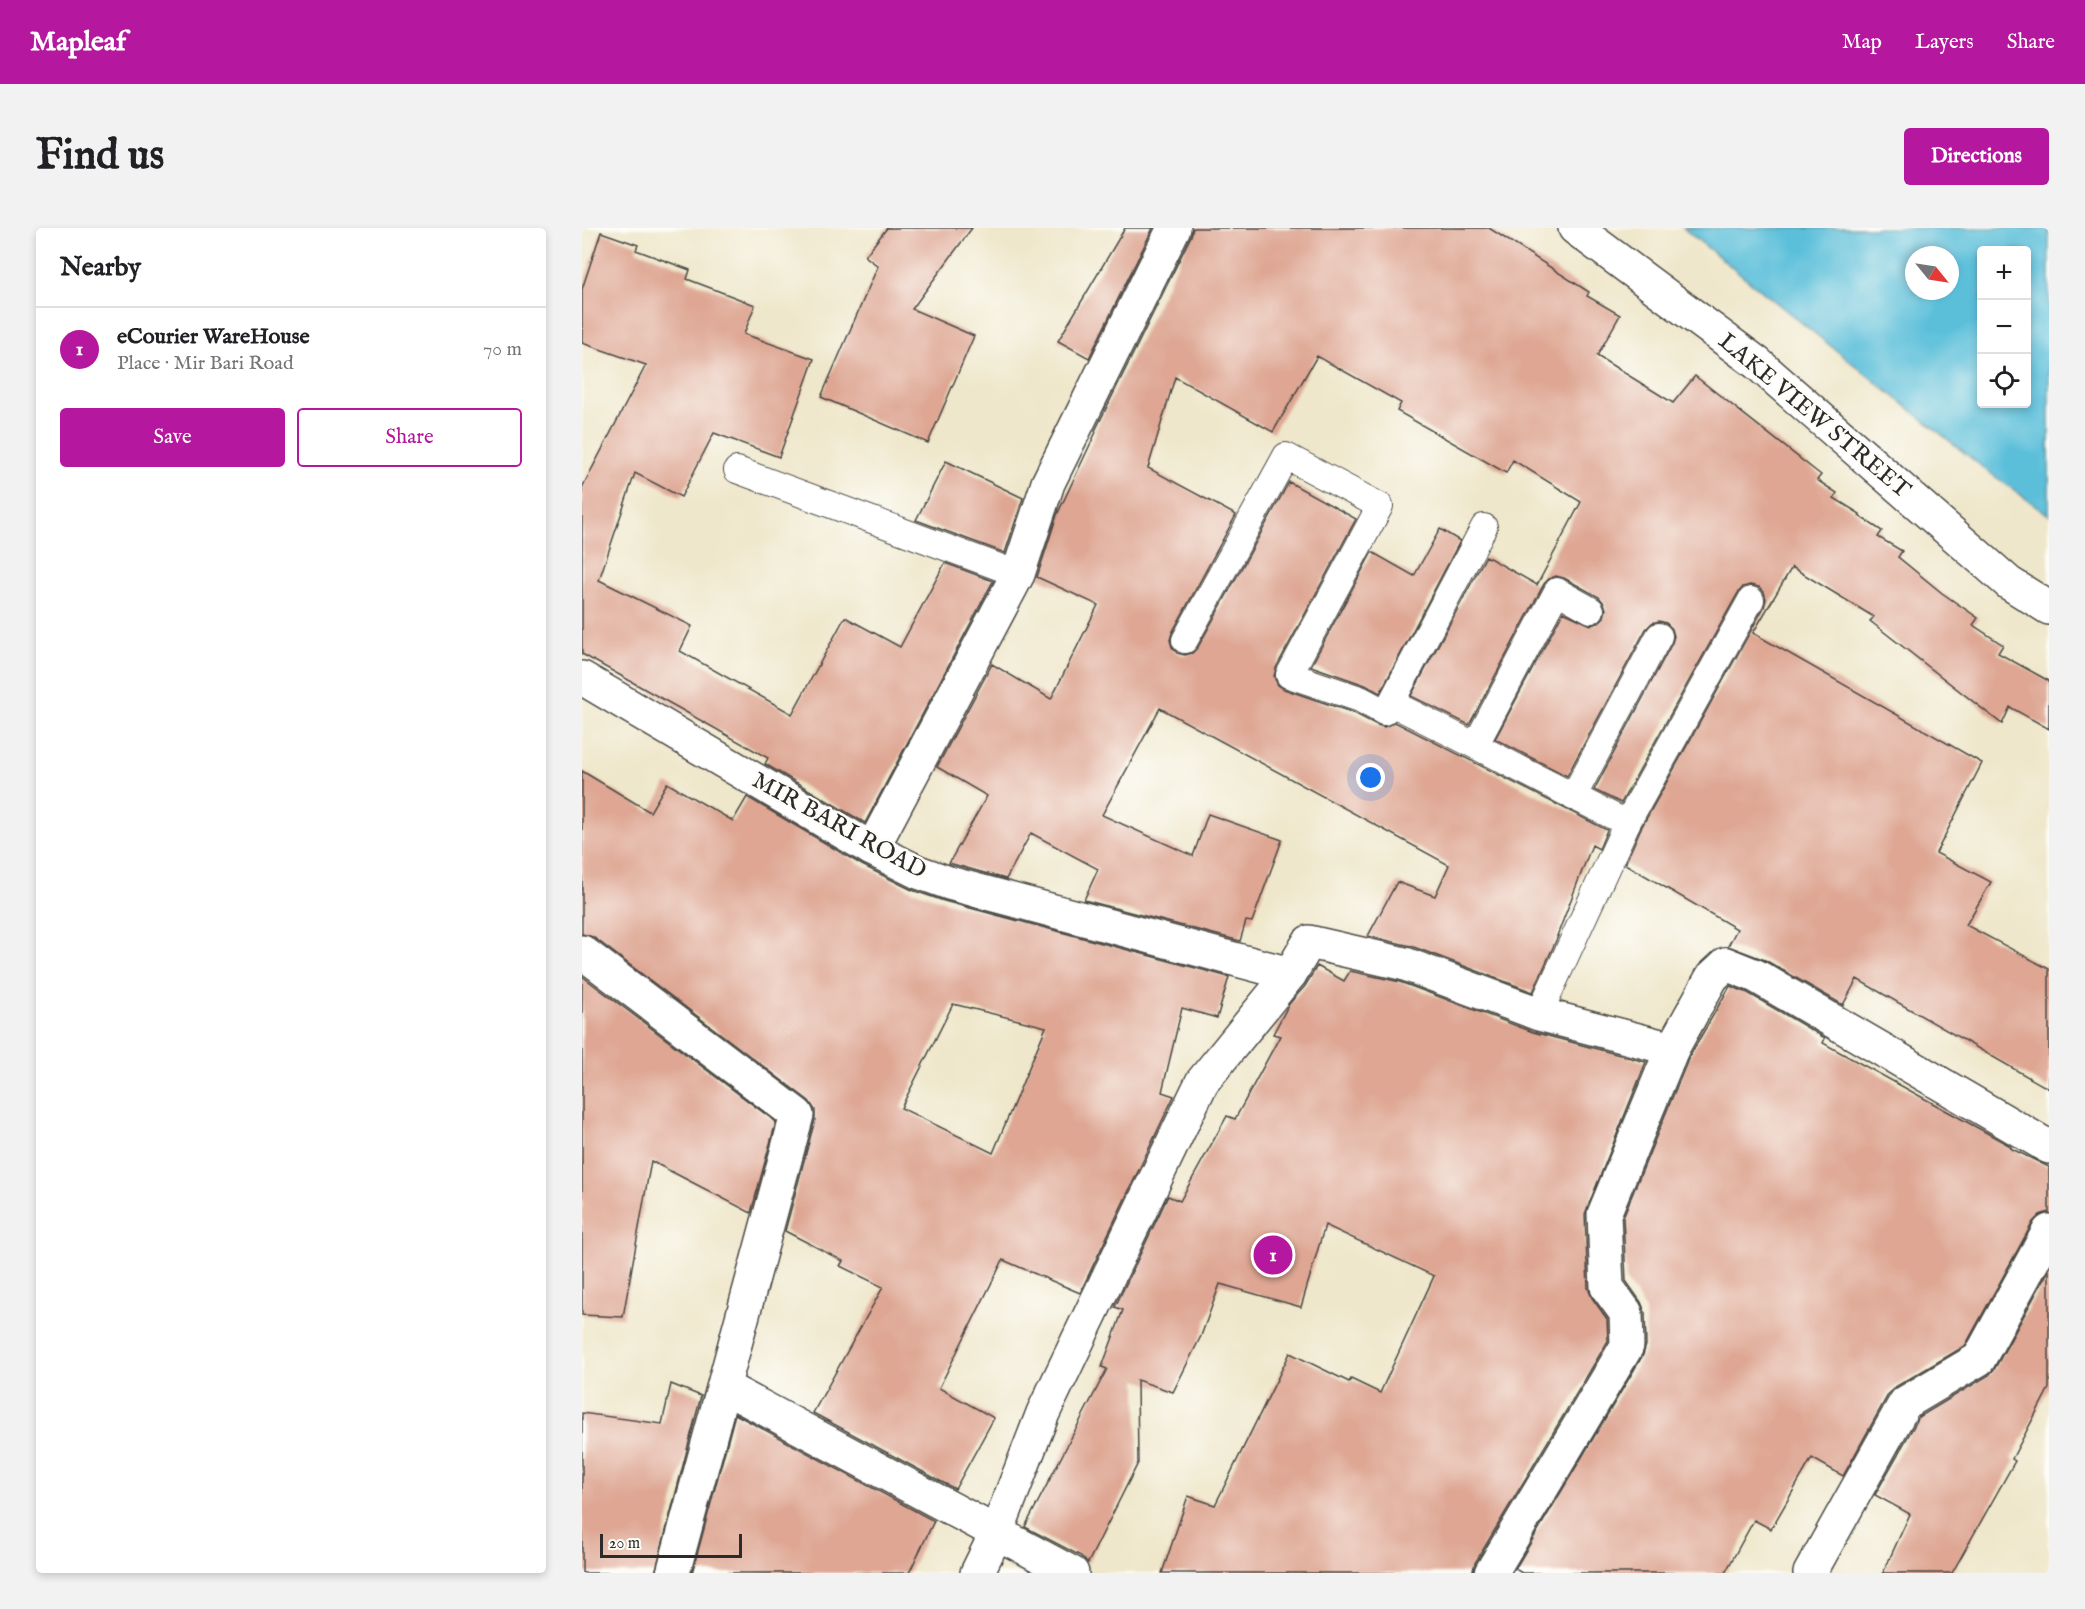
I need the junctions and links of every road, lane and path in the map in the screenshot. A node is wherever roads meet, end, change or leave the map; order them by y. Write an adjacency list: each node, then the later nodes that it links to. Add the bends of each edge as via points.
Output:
1 (1174, 228): 5 (street, via 1048,483)
2 (1575, 228): 7 (street, LAKE VIEW STREET, via 1757,363 2008,583)
3 (737, 470): 5 (lane)
4 (1484, 527): 12 (lane)
5 (1018, 574): 16 (street)
6 (1751, 600): 15 (lane)
7 (2049, 608)
8 (1591, 610): 13 (lane, via 1557,591)
9 (1659, 636): 14 (lane)
10 (1185, 640): 12 (lane, via 1286,456 1380,506 1289,675 1360,699 1384,712)
11 (582, 678): 16 (street, MIR BARI ROAD)
12 (1391, 703): 13 (lane)
13 (1476, 744): 14 (lane)
14 (1573, 797): 15 (lane)
15 (1627, 823): 19 (lane)
16 (872, 849): 18 (street, MIR BARI ROAD, via 949,883)
17 (582, 952): 23 (street, via 797,1115)
18 (1290, 974): 19 (street, via 1309,942 1405,964); 24 (street, via 1202,1082 1043,1413)
19 (1539, 1014): 20 (street)
20 (1672, 1049): 21 (street, via 1712,977 1726,964 1756,976); 28 (street, via 1604,1214 1607,1287 1626,1313 1627,1346)
21 (2049, 1147)
22 (2049, 1231): 29 (street, via 1979,1359 1905,1403)
23 (724, 1387): 24 (street); 25 (street)
24 (996, 1534): 26 (street); 27 (street)
25 (674, 1573)
26 (977, 1573)
27 (1072, 1573)
28 (1491, 1573)
29 (1810, 1573)

